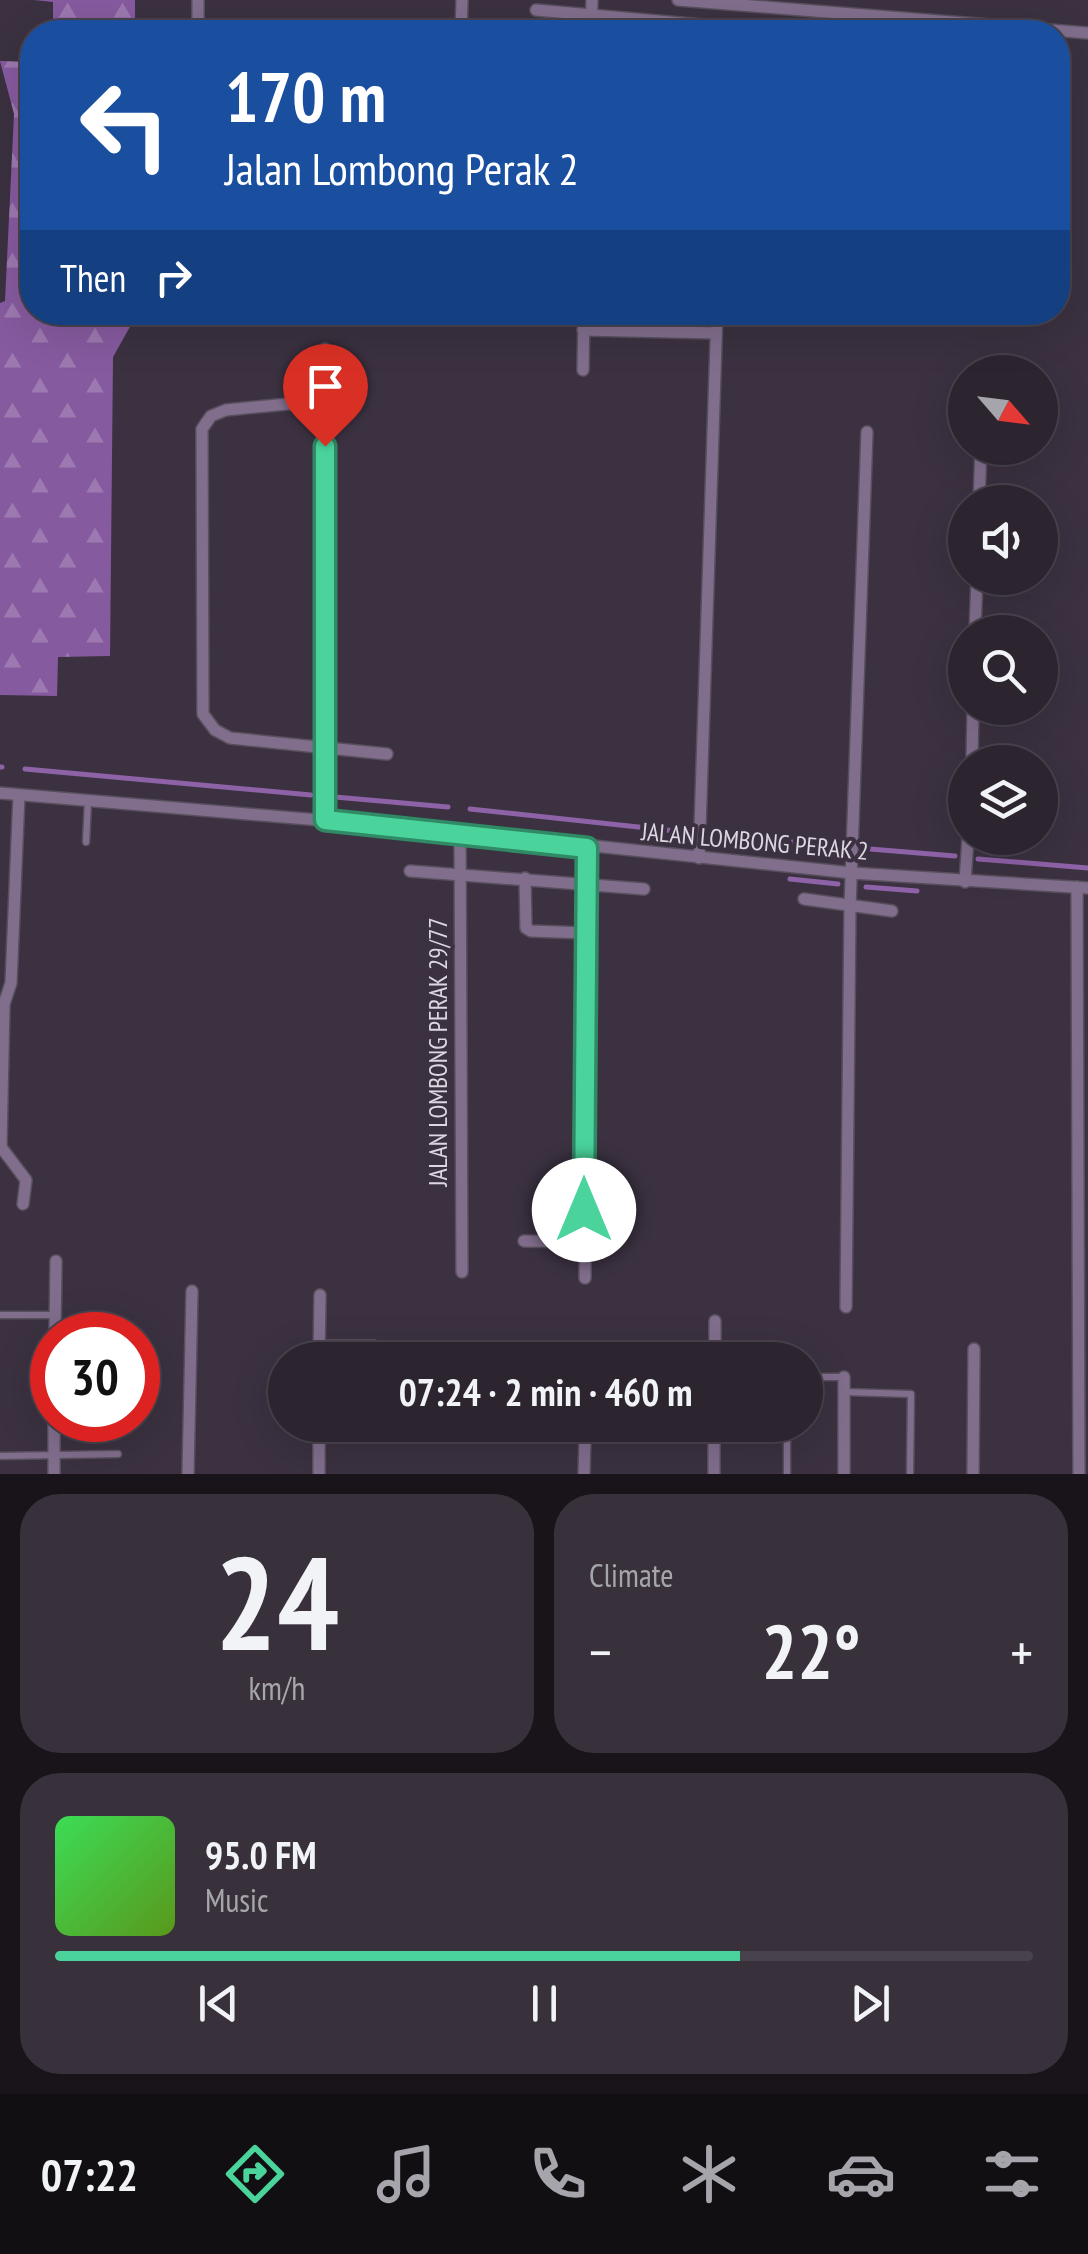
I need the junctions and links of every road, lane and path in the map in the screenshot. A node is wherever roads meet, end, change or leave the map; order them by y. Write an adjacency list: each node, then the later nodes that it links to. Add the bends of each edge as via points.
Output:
1 (592, 0): 4 (street)
2 (678, 0): 7 (street)
3 (536, 10): 4 (street)
4 (592, 15): 5 (street); 6 (street)
5 (592, 20)
6 (635, 20)
7 (926, 20)
8 (583, 325): 10 (street)
9 (716, 325): 11 (street)
10 (583, 330): 11 (street); 13 (street)
11 (716, 333): 26 (street)
12 (324, 349): 14 (street)
13 (583, 370)
14 (325, 408): 16 (street); 16 (street, via 308,402 226,410 202,429 203,714 230,738)
15 (868, 432): 28 (street)
16 (325, 748): 17 (street); 21 (street)
17 (388, 754)
18 (0, 793): 19 (street, JALAN LOMBONG PERAK 2)
19 (18, 795): 20 (street, JALAN LOMBONG PERAK 2); 39 (street, via 1,1147 26,1180)
20 (88, 800): 21 (street, JALAN LOMBONG PERAK 2); 23 (lane)
21 (325, 820): 22 (street, JALAN LOMBONG PERAK 2)
22 (460, 832): 24 (street, JALAN LOMBONG PERAK 2); 29 (street, JALAN LOMBONG PERAK 29/77)
23 (86, 842)
24 (587, 848): 26 (street, JALAN LOMBONG PERAK 2); 32 (street)
25 (967, 855): 31 (street)
26 (698, 858): 28 (street, JALAN LOMBONG PERAK 2)
27 (410, 870): 29 (street)
28 (852, 873): 31 (street, JALAN LOMBONG PERAK 2); 36 (street)
29 (460, 874): 30 (street); 43 (street, JALAN LOMBONG PERAK 29/77)
30 (526, 878): 32 (street); 38 (street, via 526,928)
31 (965, 882): 34 (street, JALAN LOMBONG PERAK 2)
32 (585, 884): 33 (street); 38 (street)
33 (644, 888)
34 (1082, 888): 55 (street)
35 (804, 900): 36 (street)
36 (850, 907): 37 (street); 47 (street)
37 (892, 912)
38 (585, 933): 41 (street)
39 (23, 1204)
40 (524, 1240): 41 (street)
41 (584, 1242): 44 (street)
42 (56, 1262): 48 (street)
43 (462, 1272)
44 (585, 1278)
45 (192, 1290): 68 (street)
46 (320, 1295): 52 (street)
47 (846, 1307)
48 (56, 1312)
49 (0, 1315): 50 (lane)
50 (30, 1315)
51 (715, 1321): 53 (street)
52 (320, 1342)
53 (715, 1342)
54 (974, 1350): 75 (street)
55 (1083, 1364): 76 (street)
56 (823, 1376): 57 (lane)
57 (844, 1377): 58 (street)
58 (844, 1392): 73 (street); 74 (lane, via 911,1394)
59 (54, 1442): 65 (street)
60 (319, 1442): 69 (street)
61 (584, 1442): 70 (street)
62 (714, 1442): 71 (street)
63 (788, 1442): 72 (lane)
64 (118, 1454): 65 (lane)
65 (54, 1455): 66 (lane); 67 (street)
66 (0, 1456)
67 (54, 1474)
68 (188, 1474)
69 (319, 1474)
70 (584, 1474)
71 (714, 1474)
72 (788, 1474)
73 (844, 1474)
74 (910, 1474)
75 (973, 1474)
76 (1079, 1474)

